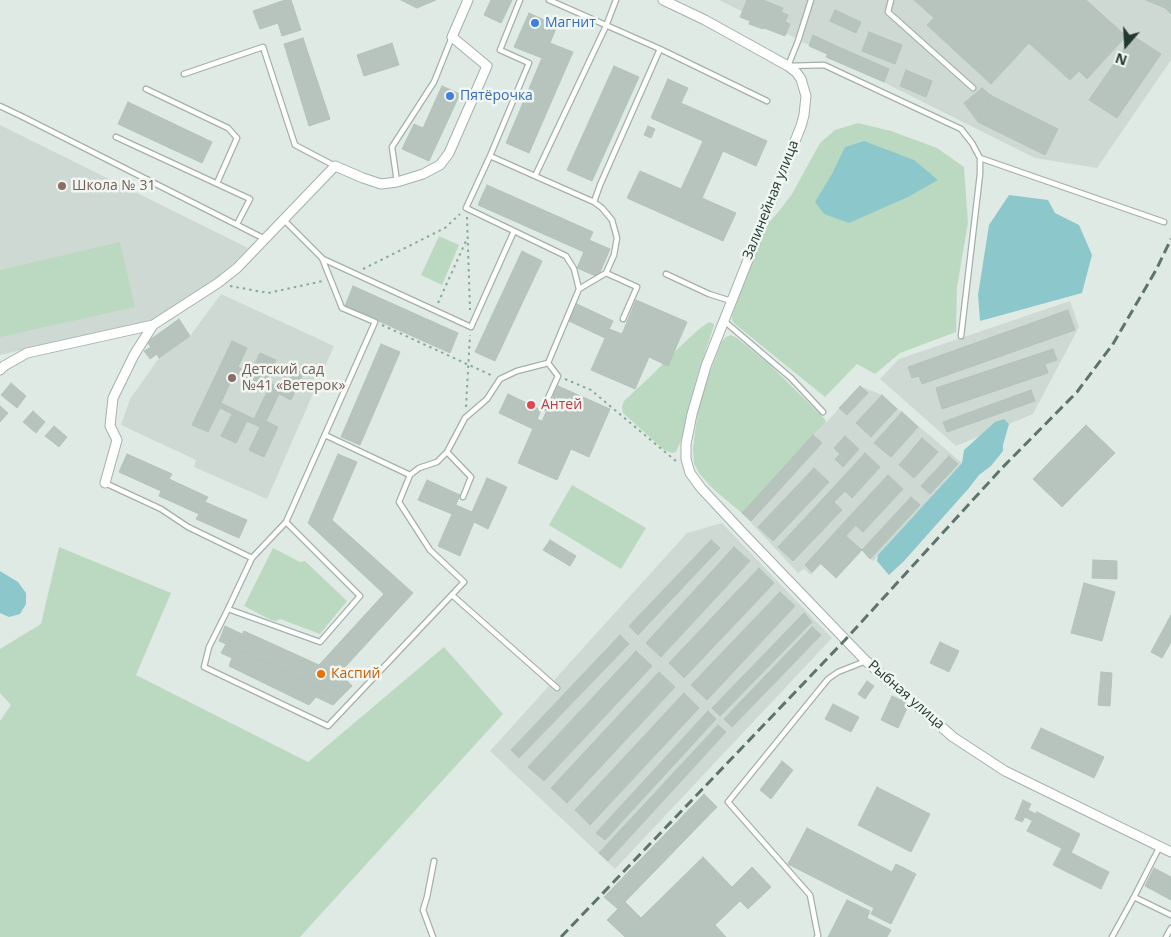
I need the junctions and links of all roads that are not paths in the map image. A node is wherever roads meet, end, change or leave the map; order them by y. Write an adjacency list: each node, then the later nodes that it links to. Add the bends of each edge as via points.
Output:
1 (468, 0): 9 (street)
2 (520, 0): 18 (lane, via 500,50 529,63)
3 (549, 0): 8 (lane)
4 (616, 0): 8 (lane)
5 (663, 0): 11 (street, Залинейная улица)
6 (811, 0): 11 (lane)
7 (890, 0): 13 (lane, via 888,12)
8 (606, 26): 10 (lane); 21 (lane)
9 (452, 37): 22 (lane, via 434,82 392,147); 22 (street, via 487,66 449,153 440,165)
10 (660, 49): 15 (lane); 24 (lane)
11 (788, 66): 19 (lane, via 824,65 961,129); 34 (street, Залинейная улица, via 801,79 806,106 801,126)
12 (184, 74): 20 (lane, via 263,47 295,145)
13 (973, 88)
14 (146, 89): 23 (lane, via 228,128 237,138)
15 (767, 101)
16 (0, 106): 27 (lane)
17 (116, 137): 23 (lane)
18 (490, 156): 21 (lane); 28 (lane, via 466,208)
19 (980, 158): 26 (lane); 38 (lane)
20 (334, 166): 22 (street, via 382,184); 25 (street)
21 (535, 176): 24 (lane)
22 (398, 182)
23 (217, 184): 27 (lane, via 250,199)
24 (594, 202): 31 (lane, via 612,220 617,238)
25 (283, 220): 29 (street); 30 (lane)
26 (1164, 222)
27 (237, 224): 29 (lane)
28 (514, 231): 30 (lane, via 471,327); 33 (lane, via 566,256)
29 (265, 239): 37 (street, via 218,283)
30 (322, 258): 43 (lane, via 342,308 375,322)
31 (606, 273): 33 (lane); 35 (lane, via 637,287)
32 (666, 274): 34 (lane)
33 (580, 289): 39 (lane)
34 (731, 301): 36 (street, Залинейная улица)
35 (623, 319)
36 (723, 320): 42 (lane, via 791,378); 45 (street, Залинейная улица, via 687,435 685,452)
37 (153, 325): 40 (street, via 27,353); 47 (street, via 113,398 110,426 117,440)
38 (961, 336)
39 (548, 363): 41 (lane, via 558,376); 44 (lane, via 500,379 487,399 466,418)
40 (1, 367)
41 (544, 407)
42 (823, 412)
43 (325, 435): 46 (lane); 49 (lane)
44 (447, 452): 46 (lane, via 437,462 418,468); 48 (lane, via 471,477)
45 (690, 473): 53 (street, Рыбная улица, via 743,534)
46 (410, 475): 51 (lane, via 399,502 430,550 464,582)
47 (105, 483): 50 (lane)
48 (463, 497)
49 (286, 522): 50 (lane); 52 (lane, via 360,596 320,642)
50 (252, 558): 52 (lane)
51 (452, 595): 52 (lane, via 328,726 204,667 209,647); 54 (lane)
52 (228, 609)
53 (866, 661): 55 (street, Рыбная улица, via 953,737 1005,772); 62 (lane, via 828,679 728,802 810,895)
54 (557, 688)
55 (1160, 846): 56 (street, Рыбная улица); 58 (lane)
56 (1171, 852)
57 (434, 861): 61 (lane, via 423,910)
58 (1134, 897): 59 (lane); 63 (lane)
59 (1171, 915)
60 (1171, 928): 64 (lane)
61 (433, 937)
62 (817, 937)
63 (1112, 937)
64 (1166, 937)

